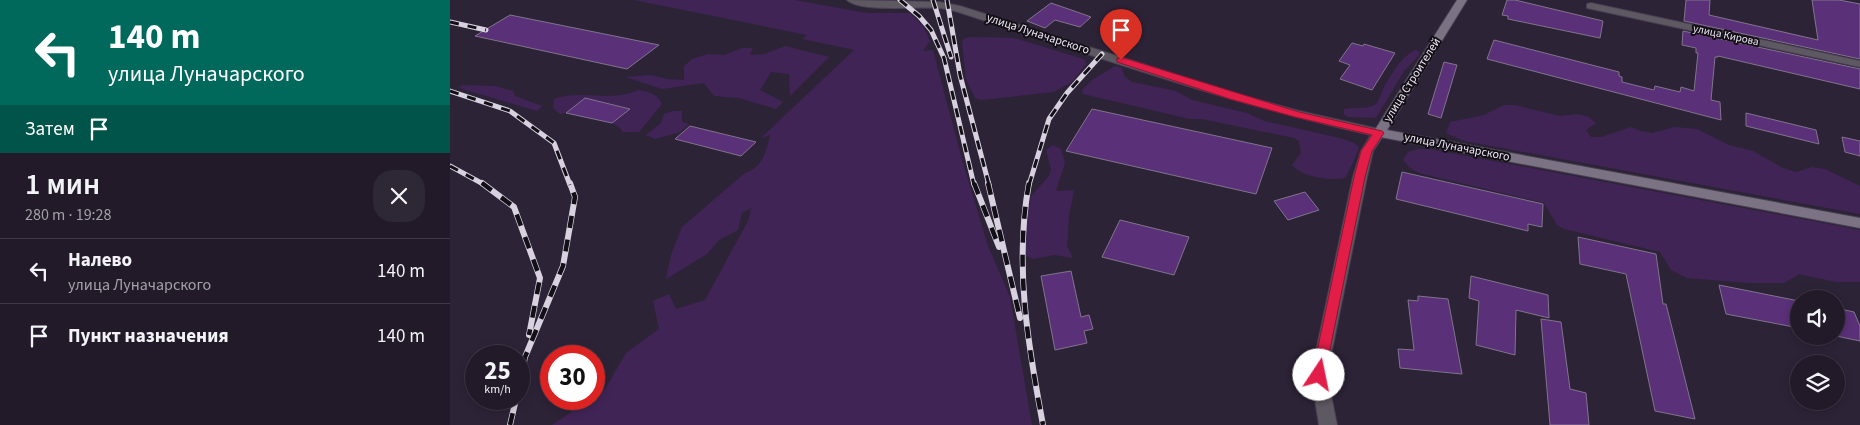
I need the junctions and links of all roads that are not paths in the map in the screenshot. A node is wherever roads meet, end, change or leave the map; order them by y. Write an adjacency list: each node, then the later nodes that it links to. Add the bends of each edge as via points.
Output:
1 (852, 0): 5 (street, улица Луначарского, via 881,5 947,6 1233,97)
2 (1462, 0): 5 (main road, улица Строителей)
3 (1592, 6): 4 (street, улица Кирова)
4 (1860, 64)
5 (1379, 133): 6 (main road, улица Луначарского); 7 (street, улица Строителей, via 1367,151 1360,177 1319,375)
6 (1860, 223)
7 (1328, 425)

